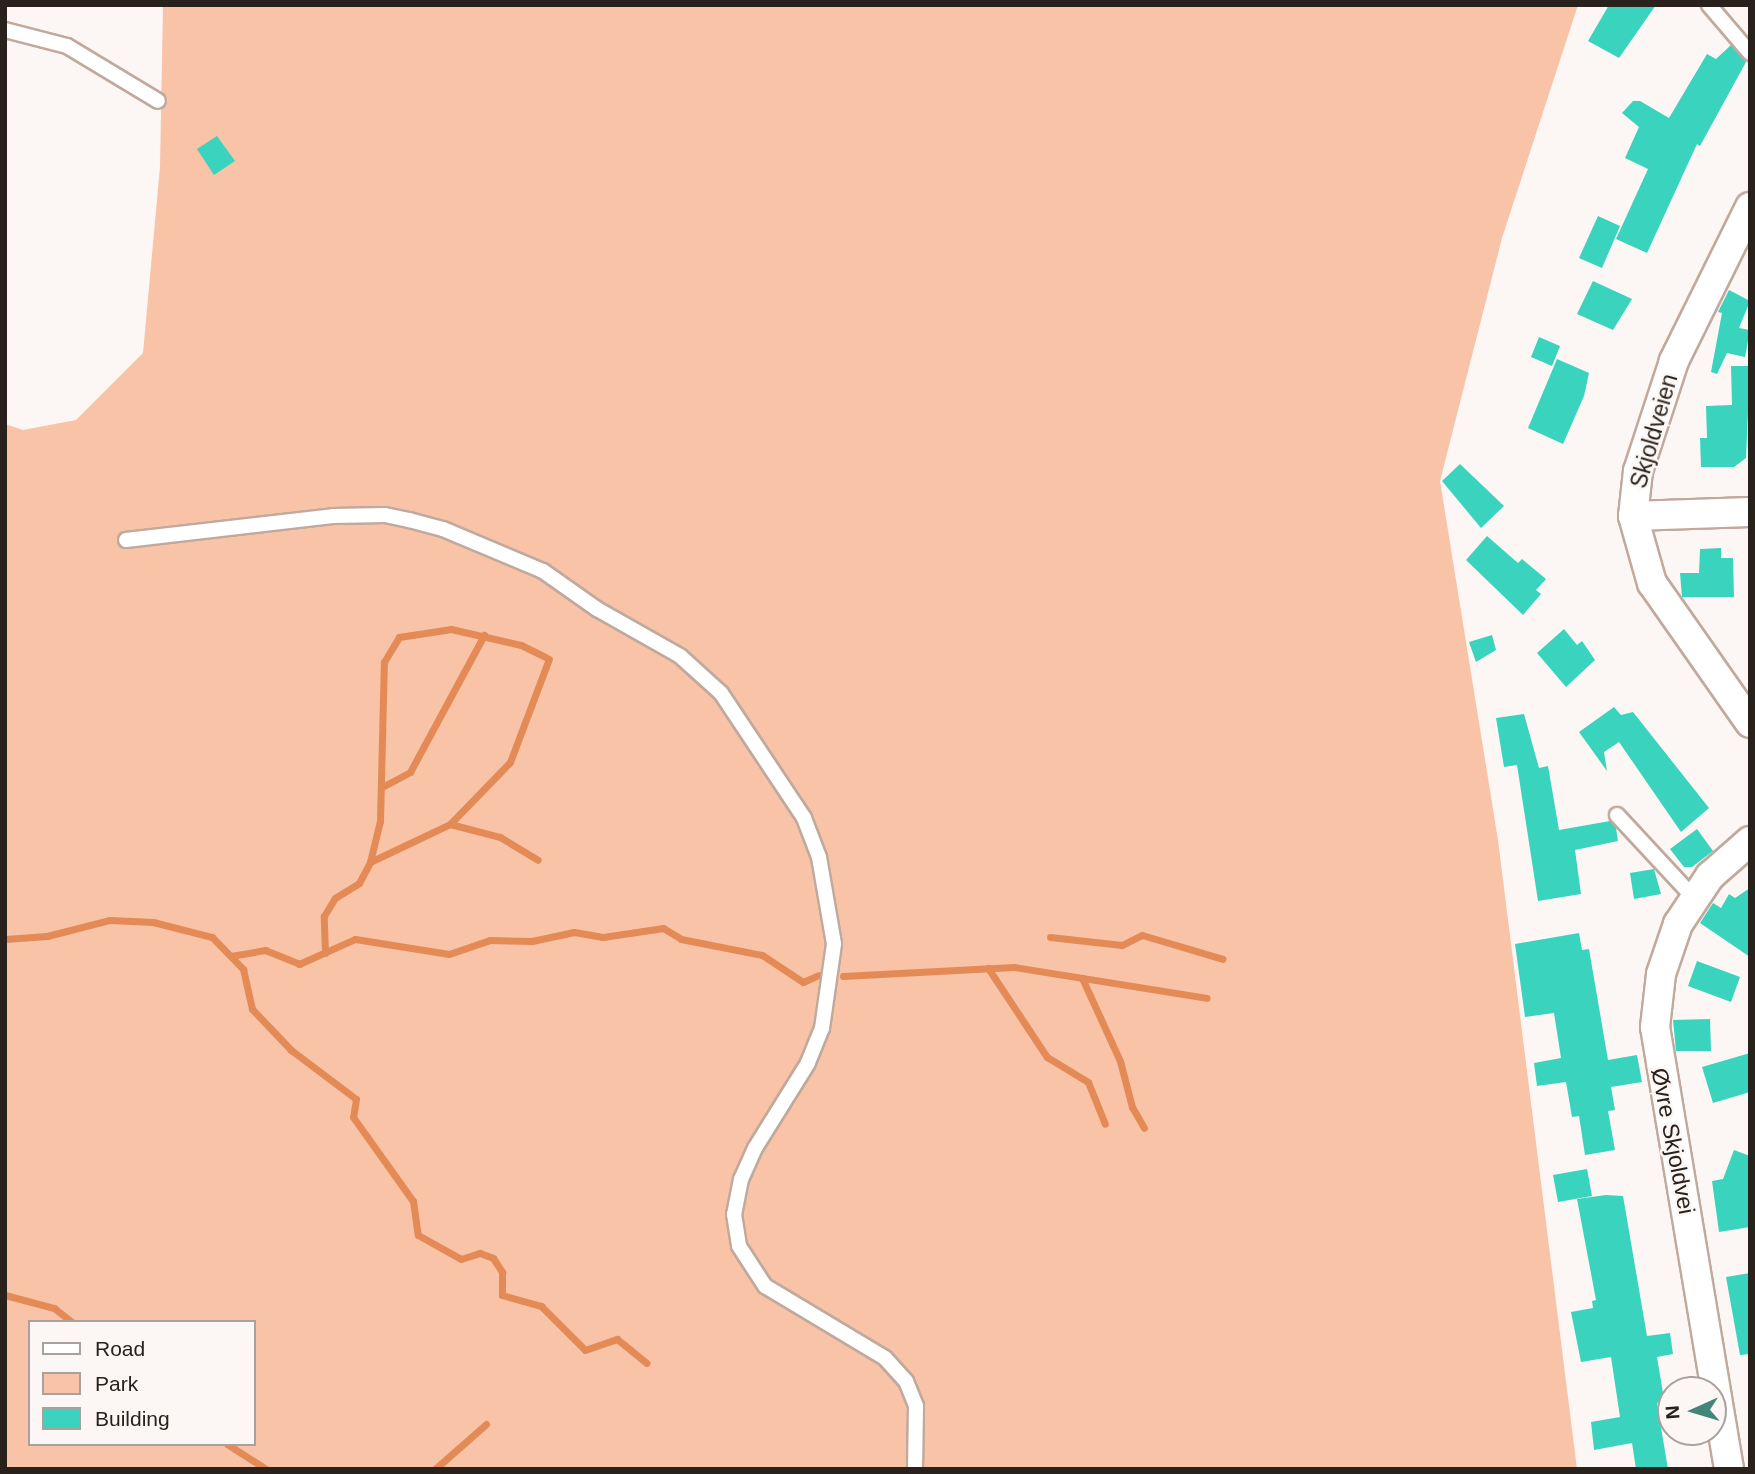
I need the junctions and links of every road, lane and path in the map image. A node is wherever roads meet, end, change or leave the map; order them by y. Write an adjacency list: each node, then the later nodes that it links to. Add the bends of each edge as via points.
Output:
1 (1709, 5): 3 (lane)
2 (5, 30): 4 (lane, via 67,46)
3 (1750, 53)
4 (158, 102)
5 (1750, 207): 7 (street, Skjoldveien, via 1674,361 1638,471)
6 (1750, 512): 7 (street)
7 (1633, 516): 9 (street, Skjoldveien, via 1652,583)
8 (126, 540): 13 (lane, via 333,516 385,515 409,520 531,564 597,609 680,656 720,693 804,818 820,858 834,944 822,1028 808,1063 741,1179 734,1214 738,1246 765,1286 885,1358 906,1381 916,1406)
9 (1750, 723)
10 (1617, 815): 12 (lane)
11 (1750, 841): 12 (street, Øvre Skjoldvei)
12 (1694, 898): 14 (street, Øvre Skjoldvei, via 1678,923 1663,968 1655,1027)
13 (915, 1469)
14 (1729, 1469)

